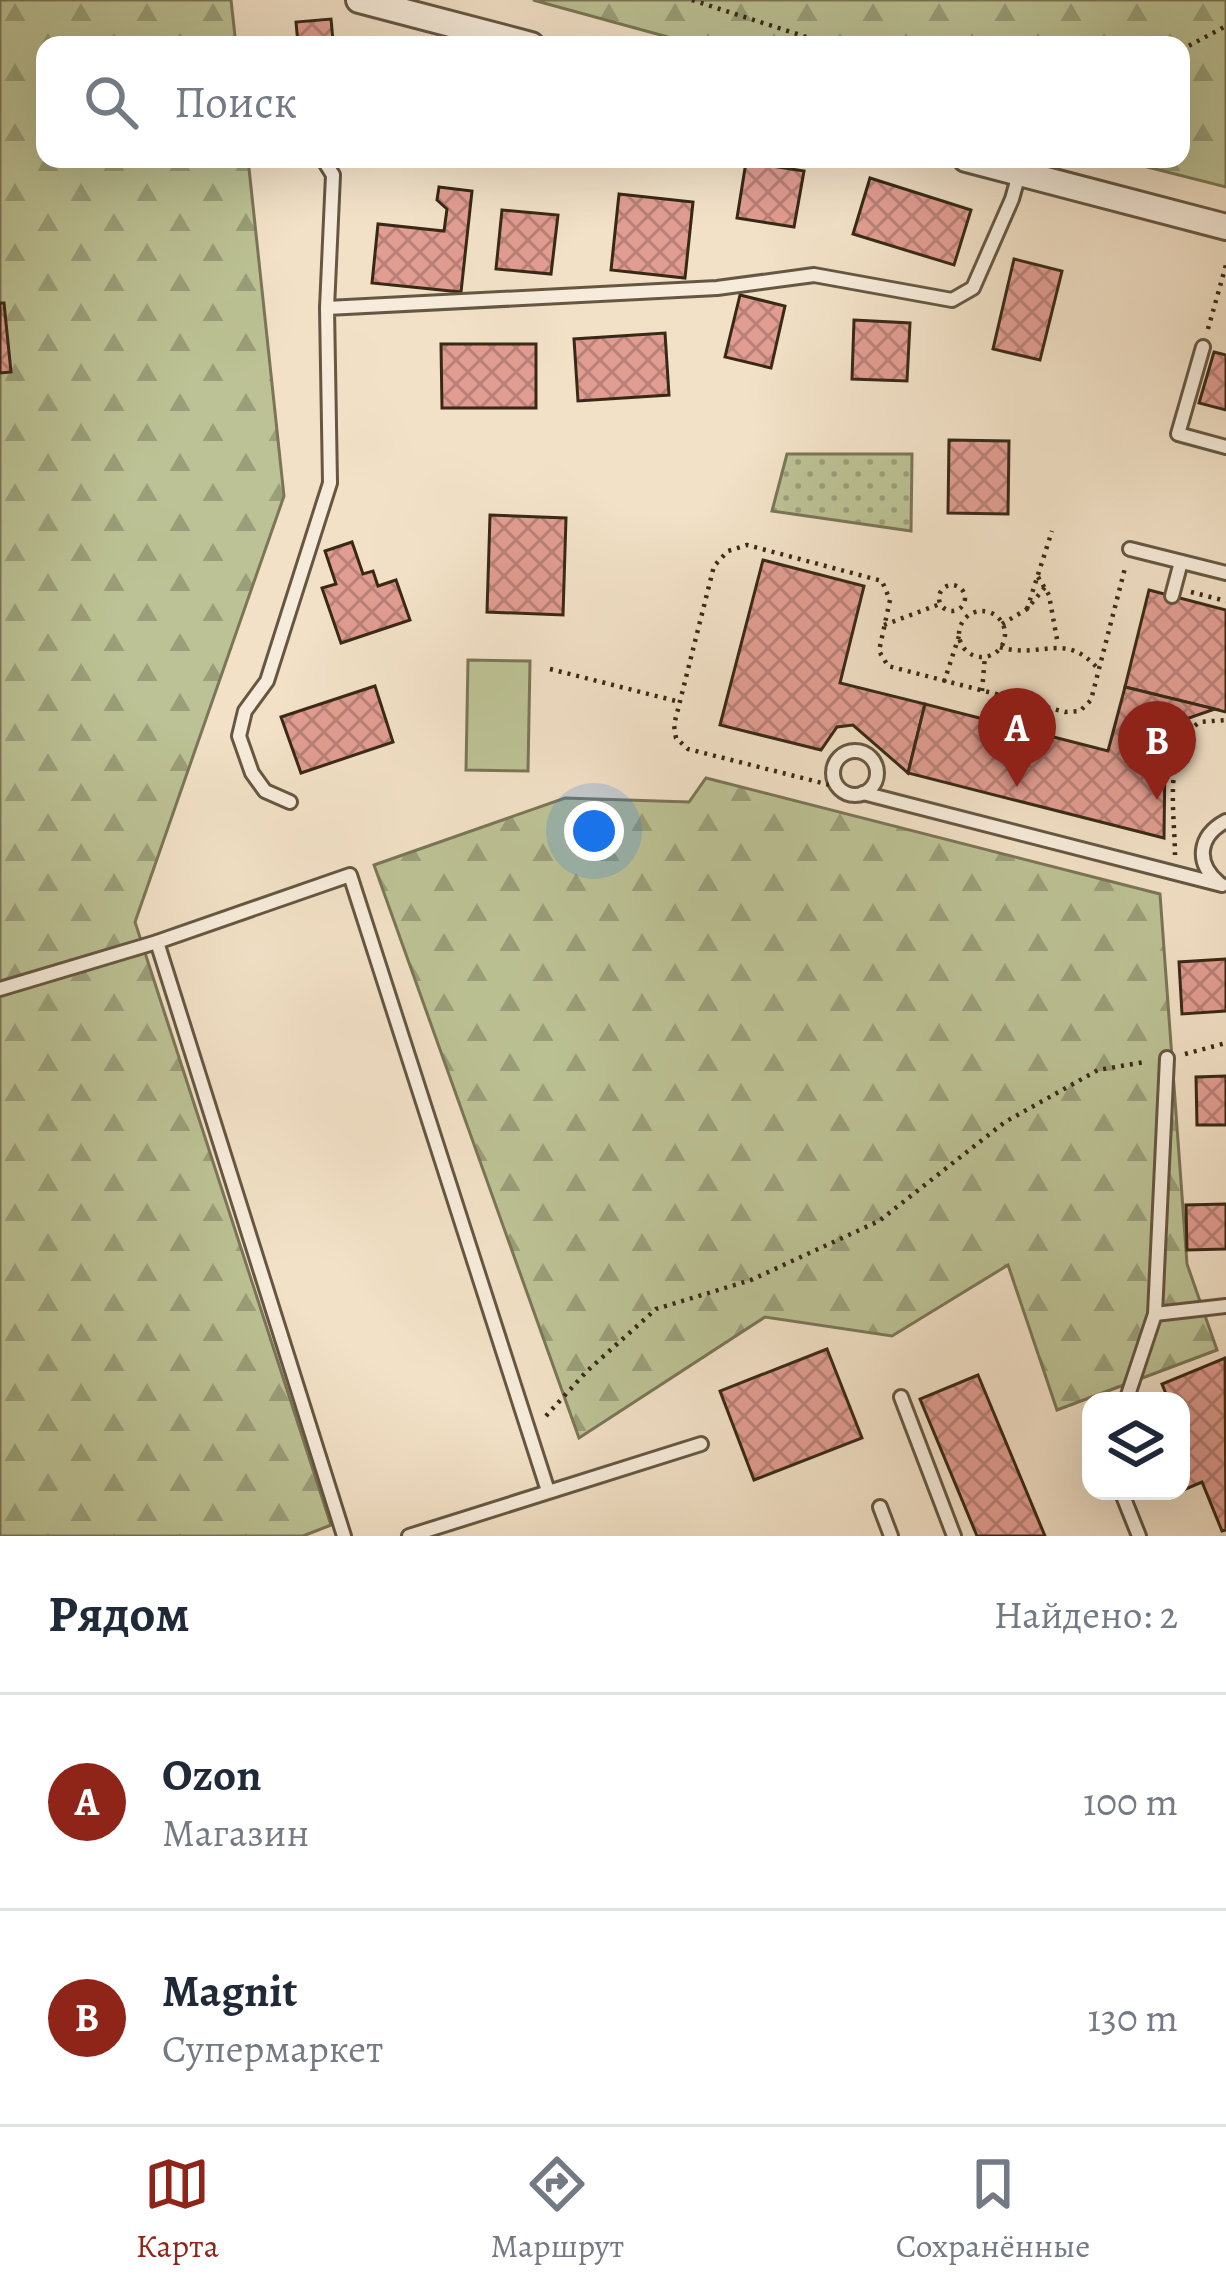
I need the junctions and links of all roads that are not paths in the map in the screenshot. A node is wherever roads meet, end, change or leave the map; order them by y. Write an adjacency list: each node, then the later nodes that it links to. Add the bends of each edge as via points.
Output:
1 (359, 0): 2 (street)
2 (497, 36)
3 (329, 168): 7 (lane)
4 (1000, 168): 5 (street)
5 (1019, 173): 6 (street); 7 (lane, via 973,288 952,300 814,274 717,288)
6 (1226, 227)
7 (327, 308): 15 (lane, via 330,483 268,681 245,711 239,736 265,791)
8 (1203, 347): 9 (lane, via 1178,434)
9 (1226, 447)
10 (1130, 549): 11 (lane)
11 (1181, 562): 12 (lane); 13 (lane)
12 (1226, 573)
13 (1173, 592)
14 (863, 793): 14 (lane, via 877,777 874,762 849,751 833,774 838,787); 17 (lane)
15 (290, 802)
16 (1226, 821): 17 (lane, via 1210,831 1202,855)
17 (1224, 885)
18 (157, 942): 19 (lane); 26 (lane, via 350,875); 29 (lane)
19 (0, 988)
20 (1168, 1058): 22 (lane)
21 (1226, 1306): 22 (lane)
22 (1155, 1314): 23 (lane)
23 (1129, 1392)
24 (901, 1397): 32 (lane)
25 (701, 1444): 26 (lane)
26 (548, 1491): 30 (lane)
27 (1125, 1500): 33 (lane)
28 (880, 1507): 31 (lane)
29 (344, 1536)
30 (410, 1536)
31 (891, 1536)
32 (954, 1536)
33 (1139, 1536)

